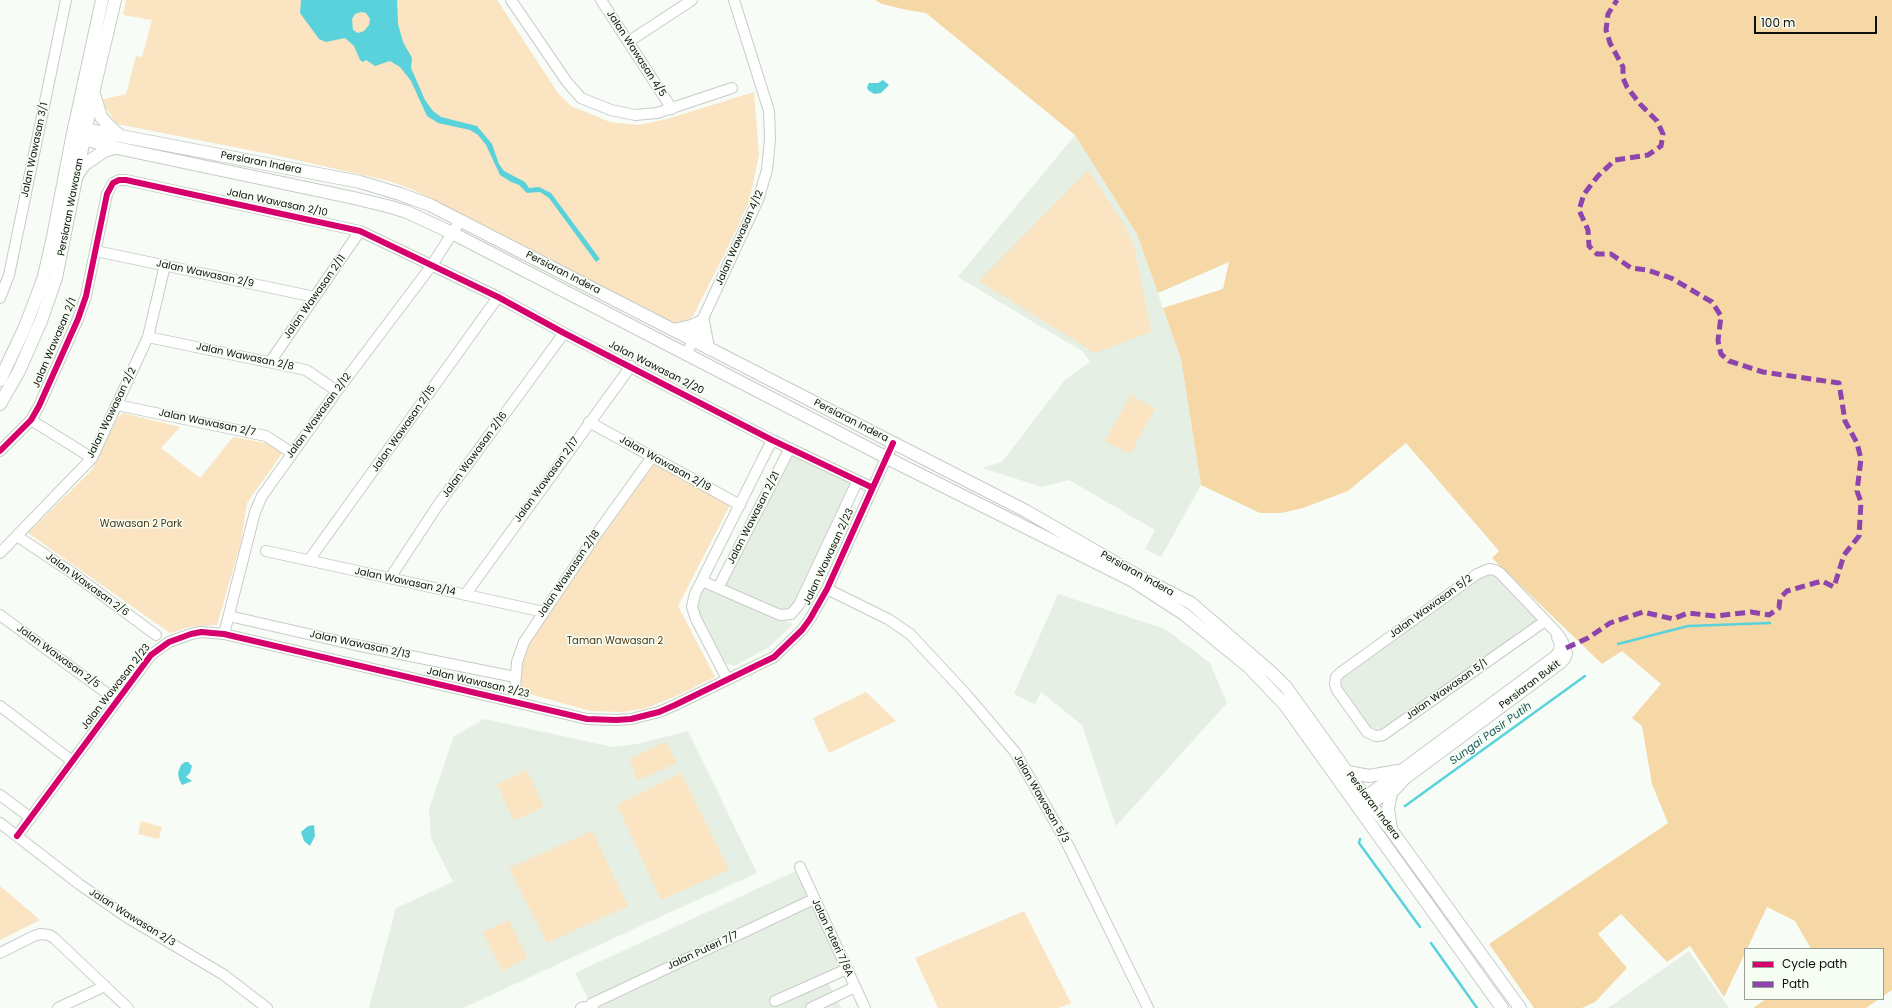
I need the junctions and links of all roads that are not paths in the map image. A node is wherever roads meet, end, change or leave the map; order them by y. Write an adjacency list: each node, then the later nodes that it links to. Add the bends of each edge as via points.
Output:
1 (66, 0): 24 (street, Jalan Wawasan 3/1, via 9,275)
2 (102, 0): 12 (main road, Persiaran Wawasan)
3 (115, 0): 10 (main road, Persiaran Wawasan)
4 (511, 0): 11 (street, via 567,82 581,98 611,110 636,115)
5 (601, 0): 8 (street, Jalan Wawasan 4/5)
6 (692, 0): 8 (street)
7 (734, 0): 26 (street, Jalan Wawasan 4/12, via 770,111 769,154 758,200)
8 (628, 42): 11 (street, Jalan Wawasan 4/5)
9 (732, 88): 11 (street)
10 (94, 89): 12 (main road, Persiaran Wawasan); 13 (main road, via 101,117)
11 (672, 109)
12 (79, 133): 13 (main road, Persiaran Indera); 14 (main road, Persiaran Indera); 15 (main road, Persiaran Wawasan); 35 (main road, Persiaran Wawasan, via 43,280 25,327)
13 (120, 135): 17 (main road, Persiaran Indera, via 360,182 430,205)
14 (117, 148): 15 (main road, via 104,150 84,165); 19 (main road, Persiaran Indera, via 391,207)
15 (77, 175): 37 (main road, Persiaran Wawasan, via 56,278 38,328)
16 (113, 183): 18 (street, Jalan Wawasan 2/10, via 126,180); 20 (street, Jalan Wawasan 2/1, via 107,194)
17 (460, 221): 19 (street, Jalan Wawasan 2/12); 27 (main road, Persiaran Indera)
18 (360, 231): 22 (street, Jalan Wawasan 2/10); 25 (street, Jalan Wawasan 2/11)
19 (452, 233): 22 (street, Jalan Wawasan 2/12); 32 (main road, Persiaran Indera)
20 (96, 251): 21 (street, Jalan Wawasan 2/9); 39 (street, Jalan Wawasan 2/1, via 78,319)
21 (165, 265): 25 (street, Jalan Wawasan 2/9); 29 (street, Jalan Wawasan 2/2)
22 (432, 265): 23 (street, Jalan Wawasan 2/20); 36 (street, Jalan Wawasan 2/12)
23 (498, 297): 28 (street, Jalan Wawasan 2/20); 55 (street, Jalan Wawasan 2/15)
24 (0, 298)
25 (314, 298): 33 (street, Jalan Wawasan 2/11)
26 (703, 320): 27 (main road); 30 (street, Jalan Wawasan 4/12); 31 (main road)
27 (674, 330): 30 (main road, Persiaran Indera)
28 (564, 333): 34 (street, Jalan Wawasan 2/20); 56 (street, Jalan Wawasan 2/16, via 438,505)
29 (148, 337): 33 (street, Jalan Wawasan 2/8); 38 (street, Jalan Wawasan 2/2)
30 (694, 340): 31 (main road, Persiaran Indera); 32 (street, Jalan Wawasan 4/12)
31 (708, 348): 42 (main road, Persiaran Indera)
32 (686, 355): 47 (main road, Persiaran Indera)
33 (270, 362): 36 (street, Jalan Wawasan 2/8, via 306,370)
34 (631, 366): 40 (street, Jalan Wawasan 2/17); 41 (street, Jalan Wawasan 2/20)
35 (0, 380)
36 (337, 391): 45 (street, Jalan Wawasan 2/12)
37 (0, 404)
38 (117, 405): 45 (street, Jalan Wawasan 2/7, via 266,436); 48 (street, Jalan Wawasan 2/2)
39 (31, 420): 44 (street, Jalan Wawasan 2/1); 48 (street)
40 (589, 422): 46 (street, Jalan Wawasan 2/19); 60 (street, Jalan Wawasan 2/17)
41 (772, 440): 43 (street, Jalan Wawasan 2/20); 51 (street)
42 (893, 443): 47 (street, Jalan Wawasan 2/23); 75 (main road, Persiaran Indera, via 1026,511 1191,603 1286,687)
43 (790, 448): 49 (street, Jalan Wawasan 2/20); 58 (street, Jalan Wawasan 2/21)
44 (0, 451)
45 (292, 453): 63 (street, Jalan Wawasan 2/12, via 262,496 255,512)
46 (652, 457): 51 (street, Jalan Wawasan 2/19); 61 (street, Jalan Wawasan 2/18)
47 (886, 457): 50 (street, Jalan Wawasan 2/23); 78 (main road, Persiaran Indera, via 1133,581 1184,614 1249,667 1272,690)
48 (92, 458): 52 (street, Jalan Wawasan 2/2)
49 (857, 482): 50 (street, Jalan Wawasan 2/20); 58 (street, via 796,610 785,616 780,615)
50 (871, 487): 59 (street, Jalan Wawasan 2/23)
51 (740, 505): 57 (street)
52 (17, 536): 54 (street, Jalan Wawasan 2/2); 67 (street, Jalan Wawasan 2/6, via 71,572)
53 (266, 551): 55 (street, Jalan Wawasan 2/14)
54 (0, 553)
55 (309, 560): 56 (street, Jalan Wawasan 2/14)
56 (390, 578): 60 (street, Jalan Wawasan 2/14)
57 (702, 581): 58 (street); 69 (street, via 694,594 692,607)
58 (718, 588)
59 (827, 589): 69 (street, Jalan Wawasan 2/23, via 810,619 783,649 774,657); 96 (street, Jalan Wawasan 5/3, via 888,619 910,634 1015,752 1069,847)
60 (465, 595): 61 (street, Jalan Wawasan 2/14)
61 (544, 612): 68 (street, Jalan Wawasan 2/18, via 524,642)
62 (0, 615): 70 (street, Jalan Wawasan 2/5)
63 (229, 616): 66 (street, Jalan Wawasan 2/12); 68 (street, Jalan Wawasan 2/13)
64 (1545, 622): 65 (street, Jalan Wawasan 5/2); 73 (street, Jalan Wawasan 5/1, via 1383,735 1371,735); 73 (street, Jalan Wawasan 5/2, via 1500,573 1495,570 1484,570 1340,672 1335,684)
65 (1553, 630): 76 (street, Persiaran Bukit, via 1563,642 1567,653 1560,664)
66 (224, 634): 70 (street, Jalan Wawasan 2/23, via 191,634 159,648); 71 (street, Jalan Wawasan 2/23)
67 (156, 635)
68 (516, 677): 71 (street, Jalan Wawasan 2/18)
69 (727, 679): 71 (street, Jalan Wawasan 2/23, via 659,712 616,720 586,719)
70 (116, 700): 74 (street, Jalan Wawasan 2/23)
71 (514, 702)
72 (0, 706): 74 (street)
73 (1352, 713)
74 (72, 761): 79 (street, Jalan Wawasan 2/23)
75 (1348, 772): 76 (main road, via 1369,776); 78 (main road, Persiaran Indera)
76 (1402, 774): 78 (street, Persiaran Bukit); 81 (main road, via 1391,793 1388,809)
77 (0, 795): 79 (street)
78 (1363, 804): 81 (main road, Persiaran Indera); 97 (main road, Persiaran Indera)
79 (31, 818): 82 (street, Jalan Wawasan 2/23)
80 (0, 823): 82 (street, Jalan Wawasan 2/3)
81 (1392, 831): 98 (main road, Persiaran Indera)
82 (17, 836): 93 (street, Jalan Wawasan 2/3, via 125,916 221,973)
83 (800, 867): 84 (street, Jalan Puteri 7/8A)
84 (814, 899): 86 (street, Jalan Puteri 7/8A); 90 (street, Jalan Puteri 7/7)
85 (0, 953): 87 (street, via 34,936 45,934 54,938)
86 (847, 968): 88 (street, Jalan Puteri 7/8A); 89 (street)
87 (105, 986): 91 (street); 92 (street)
88 (855, 987): 94 (street); 95 (street, Jalan Puteri 7/8A)
89 (775, 1001)
90 (587, 1007)
91 (58, 1008)
92 (128, 1008)
93 (267, 1008)
94 (810, 1008)
95 (865, 1008)
96 (1148, 1008)
97 (1502, 1008)
98 (1520, 1008)

